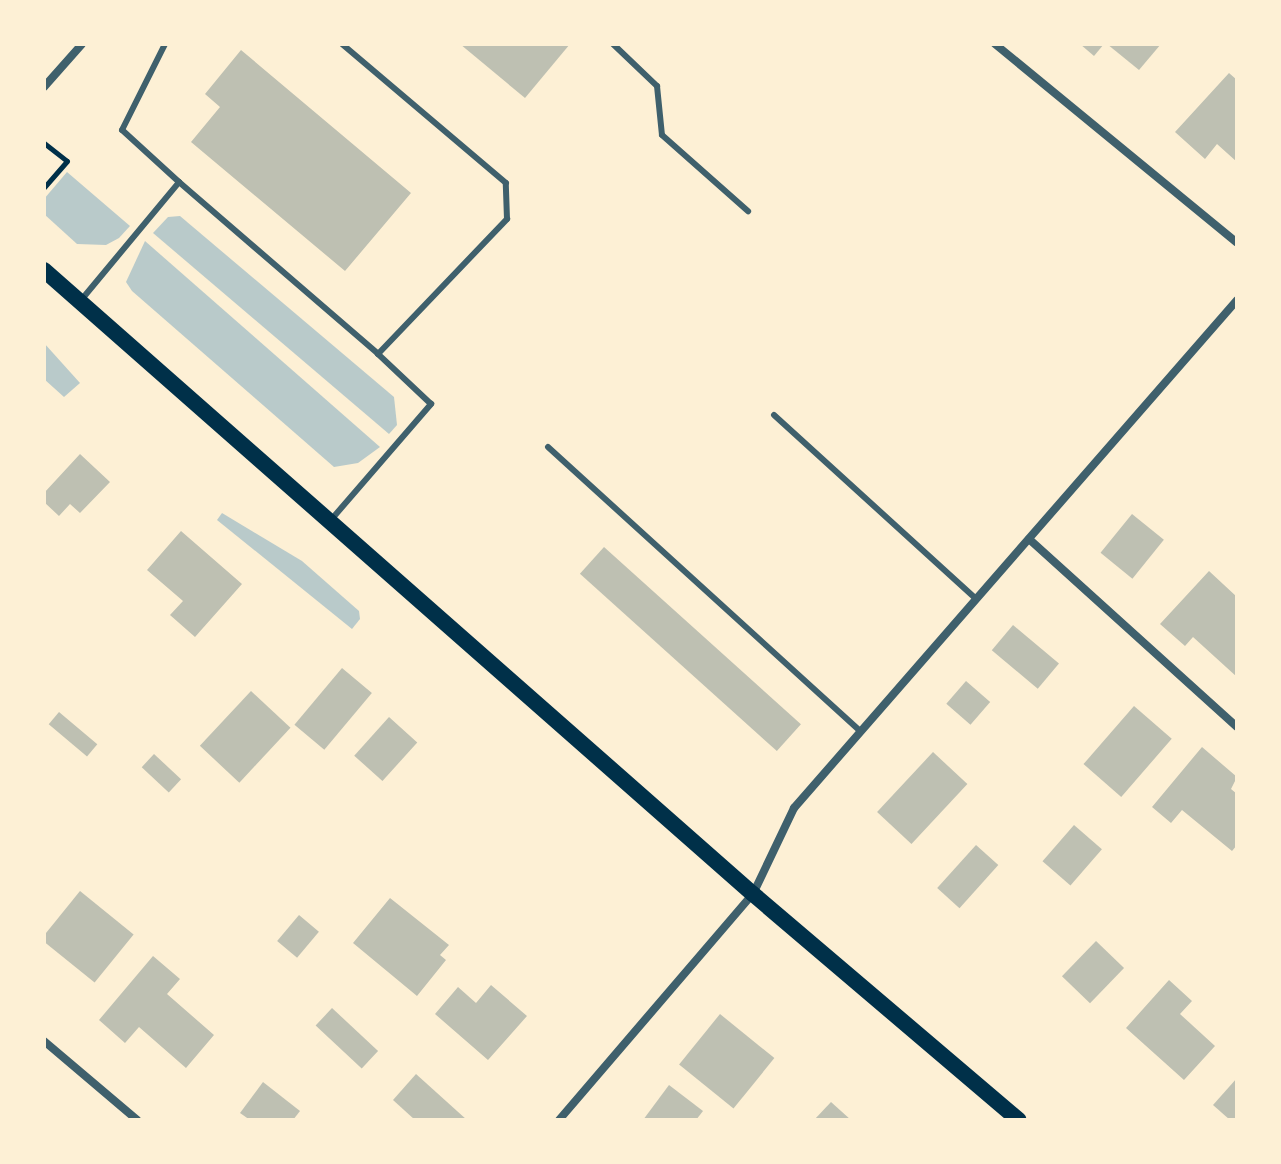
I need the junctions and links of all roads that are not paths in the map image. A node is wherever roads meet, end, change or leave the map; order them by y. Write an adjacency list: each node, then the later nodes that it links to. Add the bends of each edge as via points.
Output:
1 (82, 44): 6 (street)
2 (165, 44): 7 (lane, via 122,130)
3 (342, 44): 13 (lane, via 506,183 507,219)
4 (613, 44): 8 (lane, via 657,86 662,135)
5 (995, 44): 9 (street)
6 (44, 87)
7 (179, 182): 12 (lane); 13 (lane)
8 (748, 211)
9 (1237, 243)
10 (44, 270): 12 (main road)
11 (1237, 300): 17 (street)
12 (80, 302): 16 (main road)
13 (378, 354): 16 (lane, via 431,404)
14 (774, 415): 18 (lane)
15 (548, 447): 20 (lane)
16 (330, 521): 21 (main road)
17 (1029, 539): 18 (street); 19 (street)
18 (976, 599): 20 (street)
19 (1237, 727)
20 (860, 731): 21 (street, via 794,808)
21 (753, 894): 24 (street); 25 (main road)
22 (44, 1041): 23 (street)
23 (137, 1120)
24 (559, 1120)
25 (1019, 1120)

